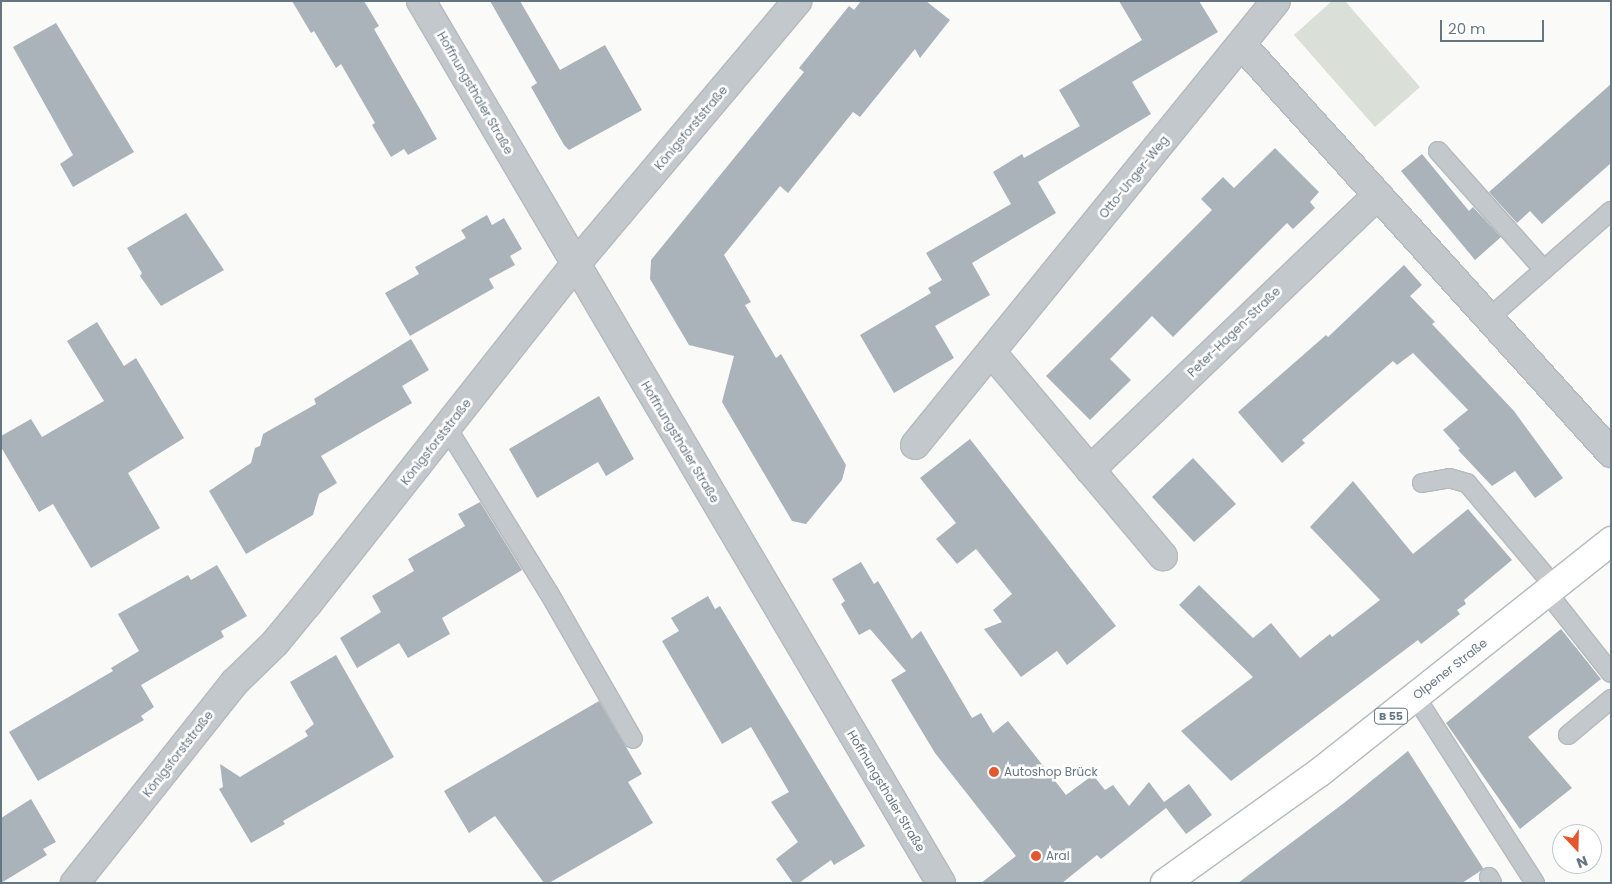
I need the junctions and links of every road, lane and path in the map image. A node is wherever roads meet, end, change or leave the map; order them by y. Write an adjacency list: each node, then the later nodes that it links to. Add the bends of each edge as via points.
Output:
1 (421, 1): 8 (street, Hoffnungsthaler Straße)
2 (796, 1): 8 (street, Königsforststraße)
3 (1276, 1): 4 (street, Otto-Unger-Weg)
4 (1242, 45): 6 (street); 11 (street, Otto-Unger-Weg)
5 (1438, 151): 9 (lane)
6 (1378, 195): 10 (street); 15 (street, Peter-Hagen-Straße)
7 (1611, 212): 9 (lane)
8 (575, 265): 12 (street, Königsforststraße); 26 (street, Hoffnungsthaler Straße)
9 (1544, 270): 10 (lane)
10 (1489, 318): 14 (street)
11 (991, 352): 13 (street, Otto-Unger-Weg); 15 (street)
12 (448, 428): 24 (lane); 25 (street, Königsforststraße, via 297,616 234,683)
13 (915, 444)
14 (1611, 453)
15 (1090, 470): 18 (street)
16 (1422, 483): 19 (lane, via 1449,478 1467,483)
17 (1611, 541): 19 (main road, Olpener Straße / B 55)
18 (1163, 556)
19 (1550, 589): 20 (lane); 21 (main road, Olpener Straße / B 55)
20 (1611, 673)
21 (1415, 696): 27 (main road, Olpener Straße / B 55, via 1320,772); 28 (lane)
22 (1611, 699): 23 (lane)
23 (1568, 735)
24 (633, 739)
25 (75, 883)
26 (941, 883)
27 (1166, 883)
28 (1535, 883)

